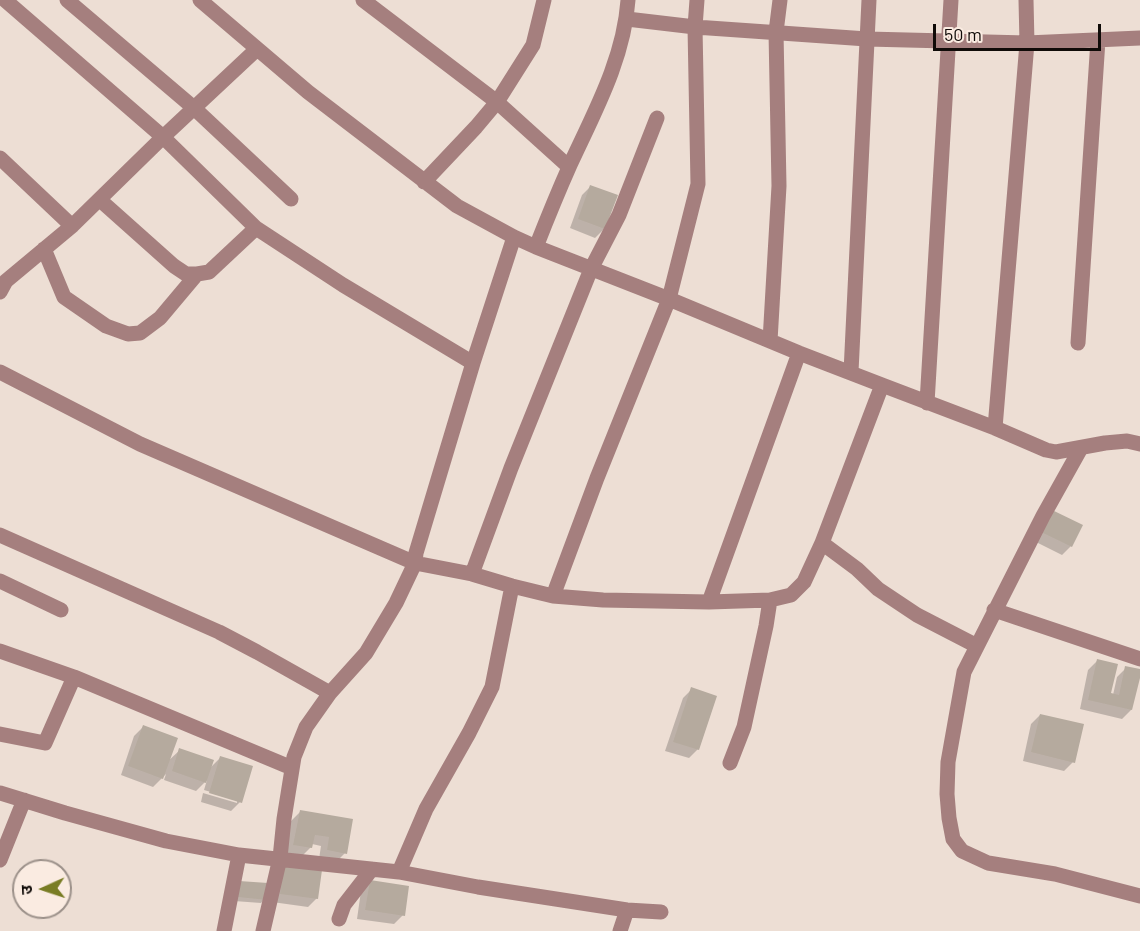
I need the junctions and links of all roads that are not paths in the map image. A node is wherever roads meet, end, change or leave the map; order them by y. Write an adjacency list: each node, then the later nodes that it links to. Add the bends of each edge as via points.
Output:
1 (5, 0): 24 (street)
2 (67, 0): 22 (street)
3 (200, 0): 20 (street)
4 (363, 0): 21 (street)
5 (544, 0): 21 (street, via 533,45)
6 (628, 0): 12 (street)
7 (697, 0): 13 (street)
8 (780, 0): 14 (street)
9 (869, 0): 16 (street)
10 (951, 0): 17 (street)
11 (1026, 0): 19 (street)
12 (627, 19): 13 (street); 26 (street, via 602,97)
13 (695, 27): 14 (street); 38 (street, via 698,184)
14 (776, 32): 16 (street); 39 (street, via 779,186)
15 (1140, 38): 18 (street)
16 (867, 39): 17 (street); 44 (street)
17 (949, 40): 19 (street); 46 (street)
18 (1098, 40): 19 (street); 40 (street)
19 (1027, 43): 47 (street)
20 (257, 49): 22 (street); 27 (street)
21 (496, 102): 26 (street); 27 (street)
22 (194, 108): 24 (street); 28 (street)
23 (657, 118): 35 (street, via 619,215)
24 (163, 137): 29 (street); 31 (street)
25 (0, 158): 30 (street)
26 (569, 167): 33 (street)
27 (424, 182): 32 (street, via 457,206)
28 (291, 199)
29 (100, 200): 30 (street); 36 (street, via 174,266 186,274)
30 (72, 226): 34 (street)
31 (256, 228): 36 (street, via 209,272); 42 (street)
32 (514, 237): 33 (street); 42 (street)
33 (536, 246): 35 (street)
34 (45, 249): 36 (street, via 64,297 106,326 128,334 140,333 160,318); 37 (street, via 6,281)
35 (591, 268): 38 (street); 53 (street)
36 (197, 274)
37 (0, 292)
38 (669, 299): 39 (street); 56 (street)
39 (770, 341): 41 (street)
40 (1078, 343)
41 (800, 353): 44 (street); 58 (street)
42 (473, 363): 52 (street)
43 (0, 372): 52 (street, via 140,444)
44 (851, 372): 45 (street)
45 (882, 385): 46 (street); 51 (street)
46 (927, 403): 47 (street)
47 (995, 428): 49 (street, via 1046,450)
48 (1140, 444): 49 (street, via 1126,441)
49 (1081, 448): 60 (street)
50 (0, 535): 65 (street, via 219,632)
51 (822, 543): 57 (street, via 804,582 790,595); 61 (street, via 917,615)
52 (415, 563): 53 (street); 65 (street, via 366,653)
53 (472, 574): 55 (street)
54 (0, 581): 59 (street)
55 (512, 586): 56 (street); 75 (street, via 492,687 426,809)
56 (553, 596): 58 (street)
57 (770, 600): 58 (street); 67 (street, via 744,727)
58 (709, 602)
59 (61, 610)
60 (994, 610): 61 (street); 63 (street)
61 (977, 646): 76 (street, via 964,672 948,762 947,794 953,839 962,851 988,863 1055,874)
62 (0, 651): 64 (street)
63 (1140, 659)
64 (74, 677): 66 (street, via 45,743); 68 (street)
65 (330, 693): 68 (street, via 306,727)
66 (0, 734)
67 (730, 763)
68 (292, 768): 72 (street)
69 (0, 793): 70 (street)
70 (24, 800): 71 (street, via 166,841); 73 (street)
71 (239, 855): 72 (street); 80 (street)
72 (280, 858): 74 (street); 81 (street)
73 (0, 860)
74 (372, 869): 75 (street); 79 (street, via 344,904)
75 (399, 872): 77 (street)
76 (1140, 896)
77 (627, 910): 78 (street); 82 (street)
78 (661, 912)
79 (339, 919)
80 (224, 931)
81 (263, 931)
82 (620, 931)

